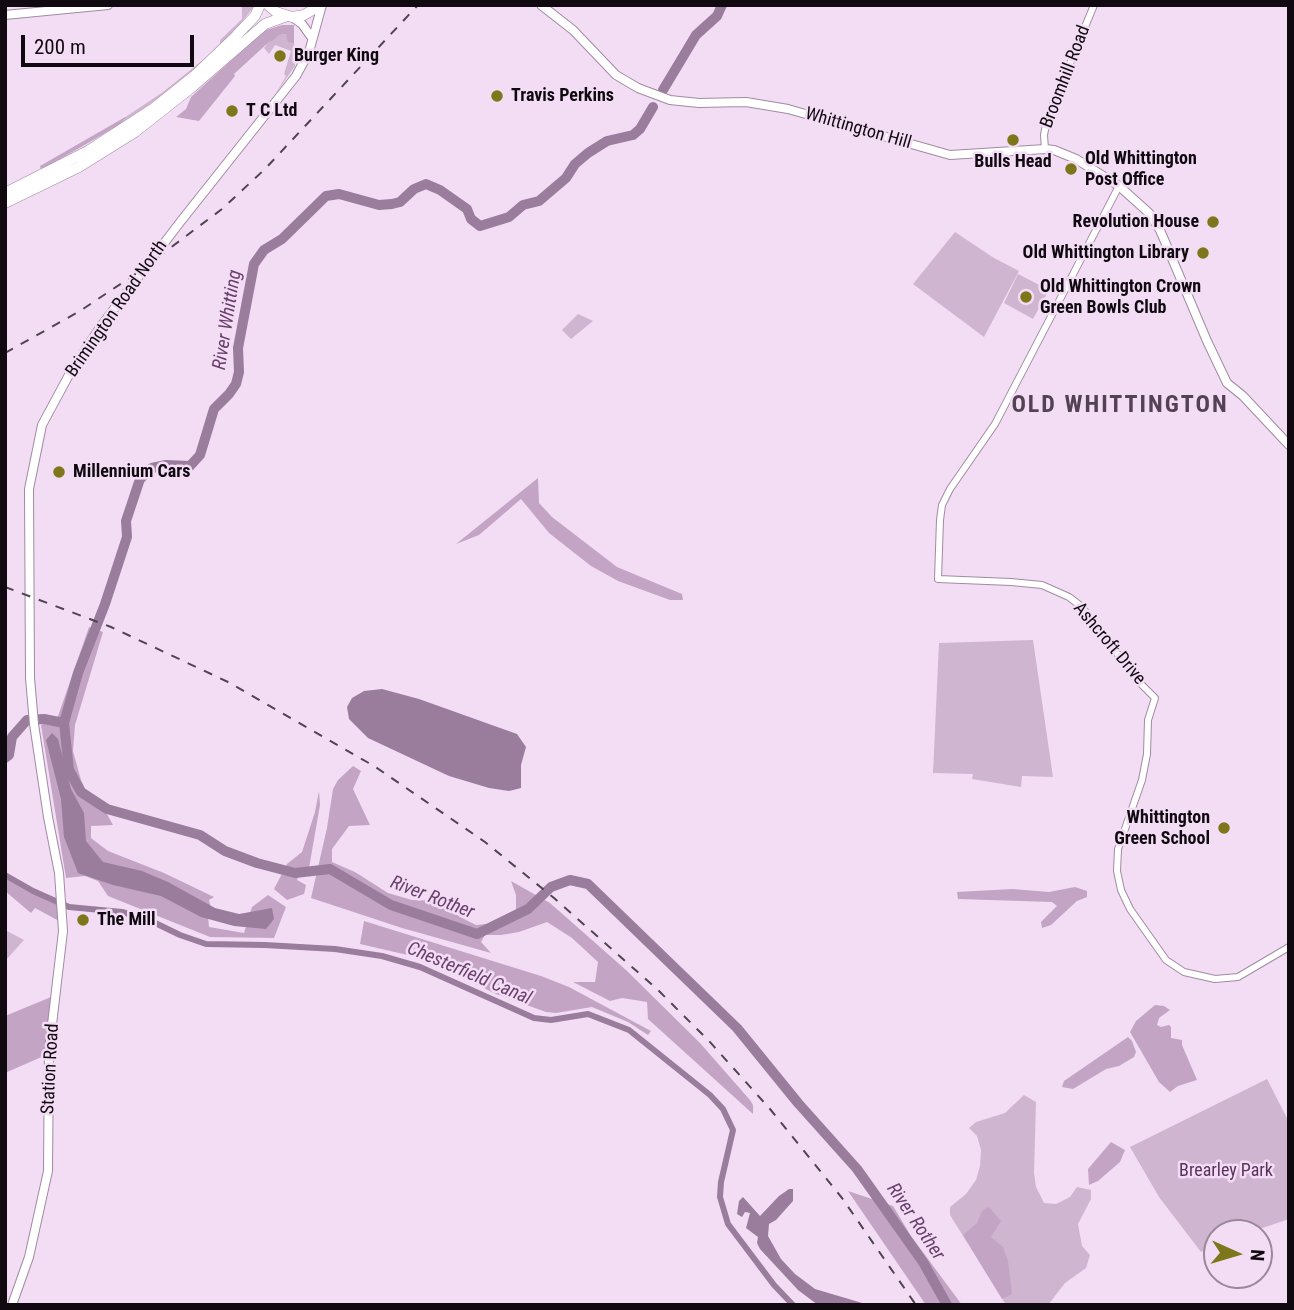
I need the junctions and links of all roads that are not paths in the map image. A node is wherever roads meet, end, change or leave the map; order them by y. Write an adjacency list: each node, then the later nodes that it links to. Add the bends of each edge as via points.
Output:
1 (108, 5): 7 (main road)
2 (260, 5): 12 (highway, via 236,36 154,108 88,151)
3 (268, 5): 8 (highway)
4 (321, 5): 8 (highway, via 304,15); 9 (main road, Brimington Road North)
5 (541, 5): 10 (main road, Whittington Hill, via 573,30 616,75 670,100 747,102 788,109 950,155)
6 (1094, 5): 10 (street, Broomhill Road, via 1047,119)
7 (5, 15)
8 (289, 16): 9 (main road); 13 (highway, via 265,24 135,132 79,167)
9 (312, 38): 15 (main road, Brimington Road North, via 296,76 101,326 43,425 29,489 29,630 32,707)
10 (1045, 149): 11 (main road, via 1076,159)
11 (1119, 186): 14 (main road, via 1149,213 1160,230 1227,383); 16 (street, Ashcroft Drive, via 995,424 950,489 940,520 938,579 1042,586 1069,597 1155,698 1142,780 1118,849 1117,871 1130,909 1166,960 1184,972 1215,979 1238,977)
12 (5, 193)
13 (5, 203)
14 (1289, 445)
15 (50, 829): 17 (main road, Station Road, via 63,914 49,1050 48,1171 29,1257)
16 (1289, 947)
17 (12, 1305)

